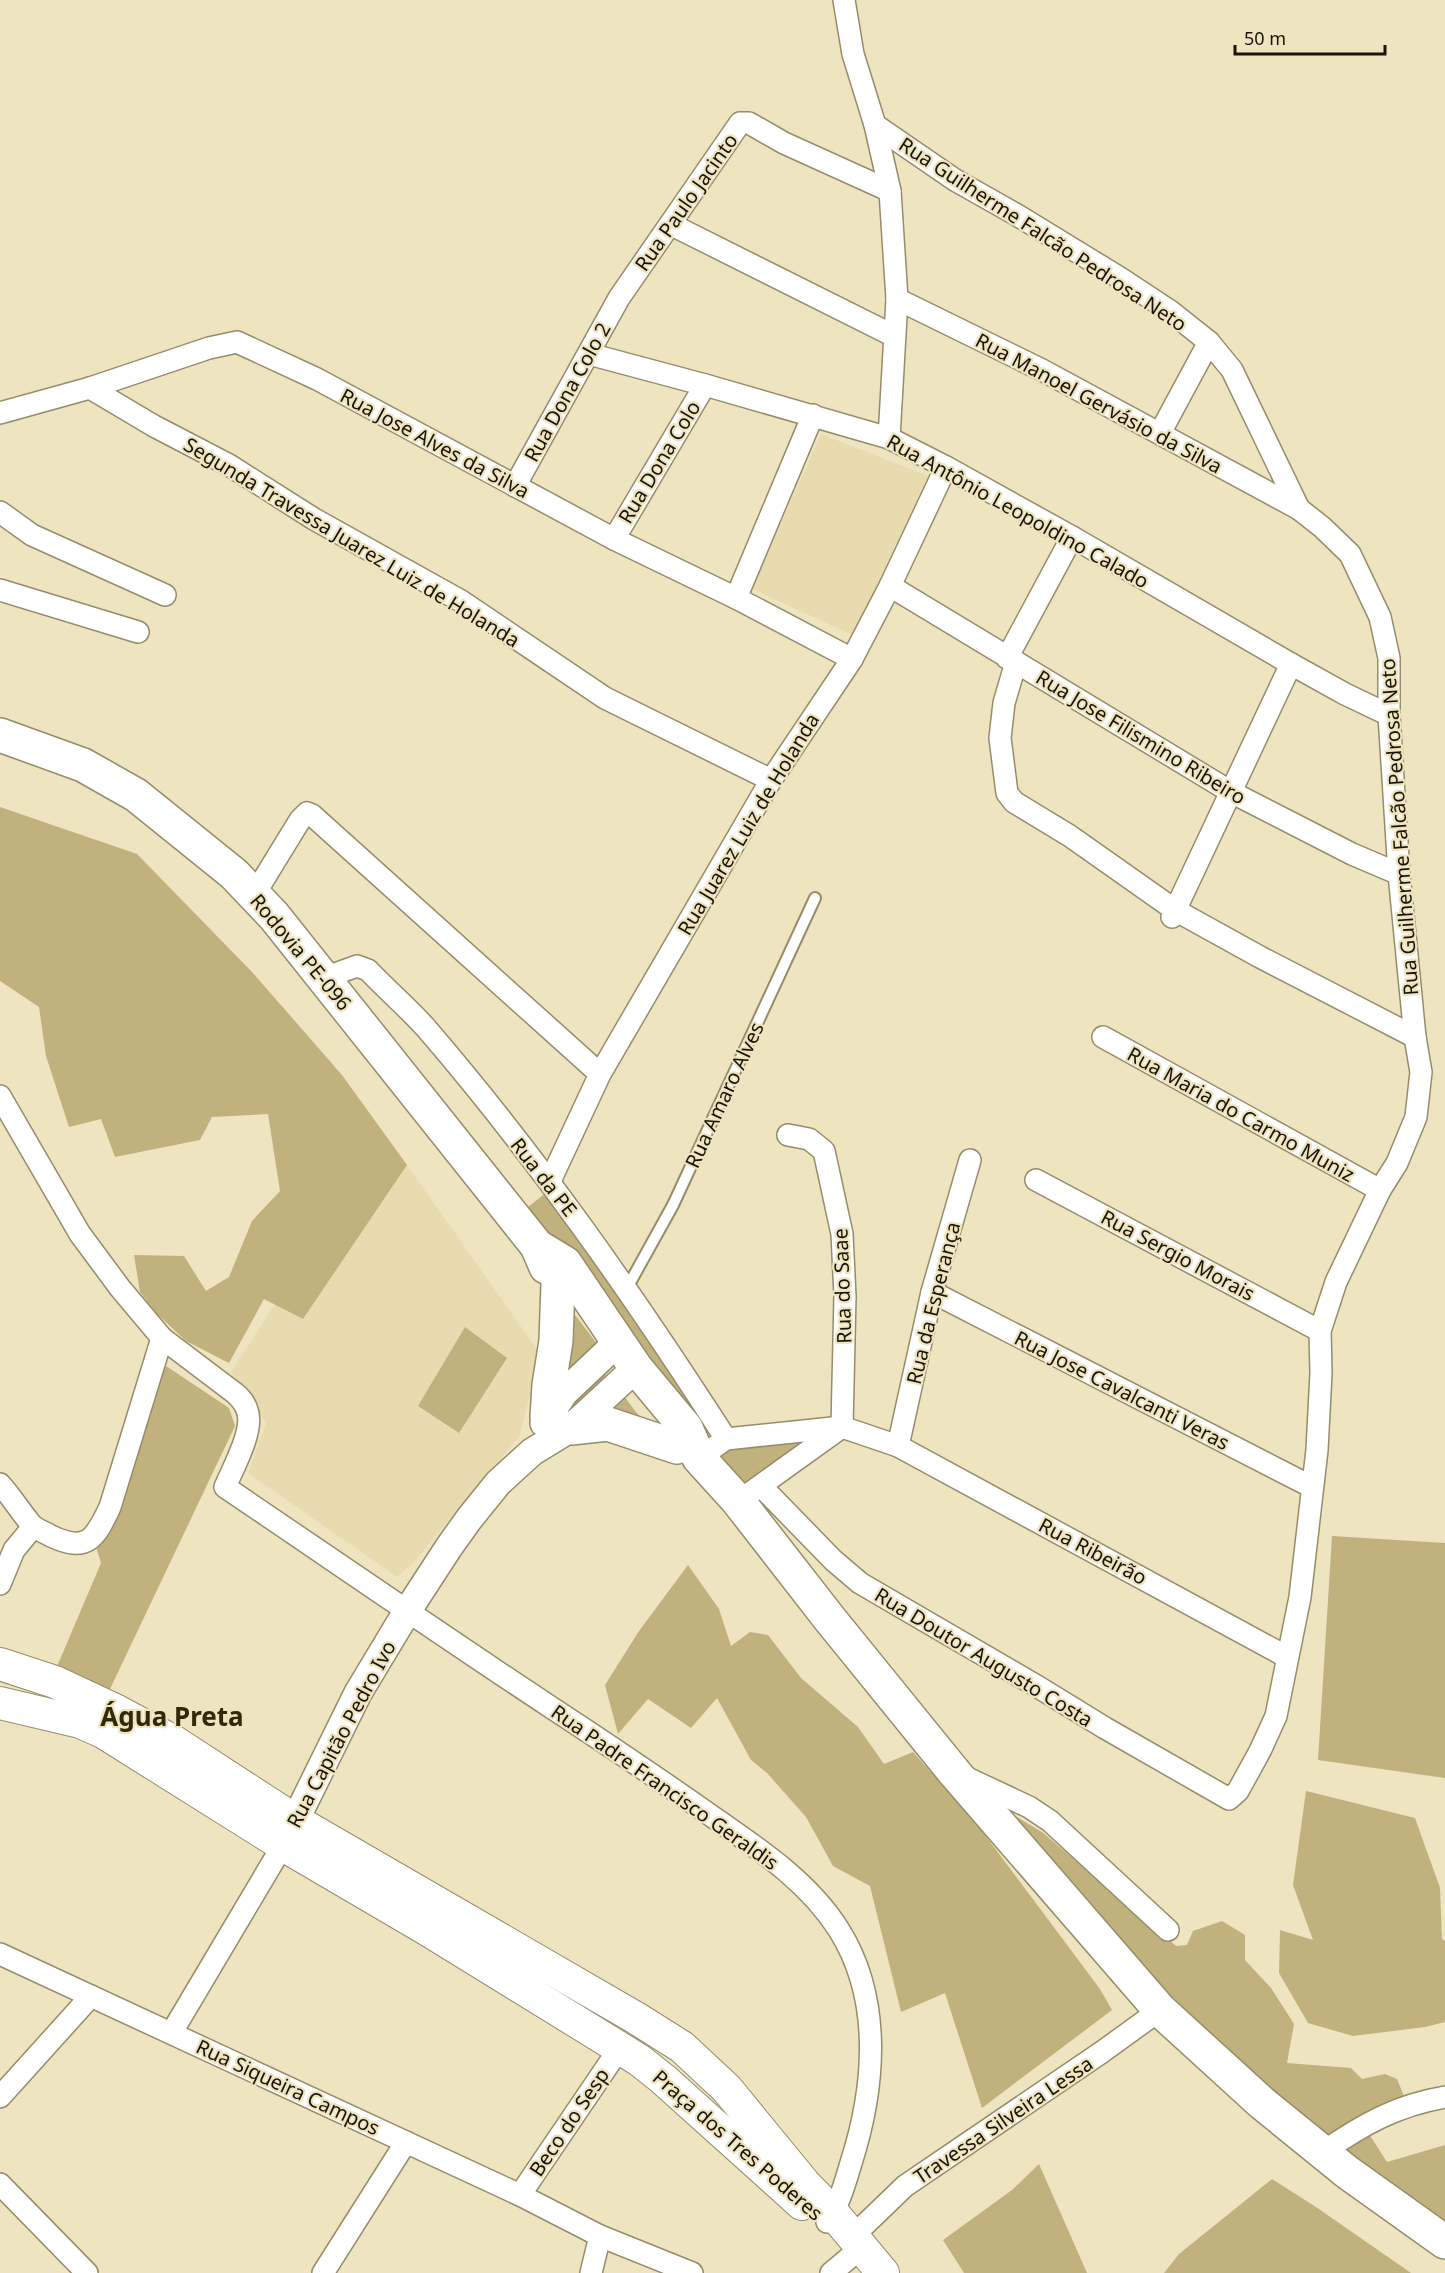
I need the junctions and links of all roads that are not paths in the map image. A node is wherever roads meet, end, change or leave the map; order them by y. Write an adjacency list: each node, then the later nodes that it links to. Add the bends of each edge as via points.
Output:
1 (844, 0): 2 (street, via 853,54)
2 (875, 125): 3 (street); 8 (street, Rua Guilherme Falcão Pedrosa Neto, via 955,180 1120,278)
3 (890, 191): 4 (street, Rua Paulo Jacinto, via 749,123 740,123); 6 (street)
4 (672, 225): 5 (street, Rua Paulo Jacinto); 7 (street)
5 (619, 298): 9 (street, Rua Dona Colo 2)
6 (897, 299): 7 (street); 14 (street, Rua Manoel Gervásio da Silva)
7 (894, 336): 15 (street)
8 (1209, 342): 14 (street); 18 (street, Rua Guilherme Falcão Pedrosa Neto, via 1232,370)
9 (589, 354): 10 (street, Rua Antônio Leopoldino Calado); 17 (street, Rua Dona Colo 2)
10 (705, 385): 13 (street, Rua Antônio Leopoldino Calado); 21 (street, Rua Dona Colo)
11 (90, 388): 12 (street, Rua Jose Alves da Silva); 17 (street, Rua Jose Alves da Silva, via 237,342 317,379); 32 (street, Segunda Travessa Juarez Luiz de Holanda, via 461,601 605,698)
12 (0, 413)
13 (813, 415): 15 (street, Rua Antônio Leopoldino Calado); 25 (street)
14 (1160, 433): 18 (street, Rua Manoel Gervásio da Silva)
15 (888, 438): 16 (street, Rua Antônio Leopoldino Calado)
16 (946, 467): 20 (street, Rua Antônio Leopoldino Calado); 22 (street, Rua Juarez Luiz de Holanda)
17 (515, 486): 21 (street, Rua Jose Alves da Silva)
18 (1299, 509): 30 (street, Rua Guilherme Falcão Pedrosa Neto, via 1350,554 1380,617 1389,658)
19 (0, 512): 24 (street, via 32,535)
20 (1072, 537): 28 (street); 29 (street, Rua Antônio Leopoldino Calado)
21 (614, 539): 25 (street, Rua Jose Alves da Silva)
22 (890, 586): 27 (street, Rua Juarez Luiz de Holanda); 28 (street, Rua Jose Filismino Ribeiro)
23 (0, 590): 26 (street)
24 (165, 595)
25 (736, 598): 27 (street, Rua Jose Alves da Silva)
26 (138, 632)
27 (852, 659): 32 (street, Rua Juarez Luiz de Holanda)
28 (1012, 660): 33 (street, Rua Jose Filismino Ribeiro); 37 (street, via 1000,738 1007,793 1014,802 1070,836)
29 (1291, 664): 30 (street, Rua Antônio Leopoldino Calado); 33 (street)
30 (1389, 715): 34 (street, Rua Guilherme Falcão Pedrosa Neto)
31 (0, 735): 35 (main road, Rodovia PE-096, via 83,765 136,795 234,874)
32 (771, 780): 41 (street, Rua Juarez Luiz de Holanda)
33 (1231, 792): 34 (street, Rua Jose Filismino Ribeiro); 37 (street)
34 (1399, 874): 40 (street, Rua Guilherme Falcão Pedrosa Neto)
35 (254, 895): 38 (main road, Rodovia PE-096); 41 (street, via 300,820 307,813 312,815)
36 (815, 898): 50 (lane, Rua Amaro Alves, via 673,1205)
37 (1174, 913): 40 (street)
38 (324, 978): 46 (street, Rua da PE, via 357,966 368,970 424,1027); 48 (main road, Rodovia PE-096)
39 (1103, 1037): 47 (street, Rua Maria do Carmo Muniz)
40 (1415, 1037): 47 (street, Rua Guilherme Falcão Pedrosa Neto, via 1421,1072 1416,1117 1397,1163)
41 (600, 1074): 46 (street, Rua Juarez Luiz de Holanda)
42 (0, 1096): 53 (street, via 80,1234)
43 (788, 1135): 56 (street, Rua do Saae, via 809,1139 824,1151 842,1233)
44 (970, 1160): 51 (street, Rua da Esperança)
45 (1036, 1180): 52 (street, Rua Sergio Morais)
46 (550, 1181): 50 (street, Rua da PE)
47 (1380, 1191): 52 (street, Rua Guilherme Falcão Pedrosa Neto, via 1336,1282)
48 (537, 1246): 49 (main road, via 549,1274); 54 (main road, via 565,1263)
49 (558, 1284): 54 (main road); 55 (main road, via 556,1341 549,1385)
50 (627, 1288): 57 (street, Rua da PE)
51 (932, 1292): 58 (street, Rua da Esperança); 61 (street, Rua Jose Cavalcanti Veras)
52 (1320, 1331): 61 (street, Rua Guilherme Falcão Pedrosa Neto, via 1320,1395)
53 (162, 1338): 63 (street, via 110,1508 99,1531 87,1541 73,1544); 65 (street, Rua Padre Francisco Geraldis, via 236,1394 249,1412 242,1448 225,1487)
54 (622, 1360): 55 (street, Rua Capitão Pedro Ivo, via 568,1389); 59 (main road, via 643,1409)
55 (559, 1423): 59 (main road, via 608,1424); 65 (street, Rua Capitão Pedro Ivo, via 498,1483 448,1547)
56 (842, 1427): 57 (street); 58 (street, Rua Ribeirão); 62 (street)
57 (726, 1438): 59 (street)
58 (898, 1446): 66 (street, Rua Ribeirão)
59 (688, 1452): 62 (main road)
60 (0, 1484): 63 (street)
61 (1312, 1487): 66 (street, Rua Guilherme Falcão Pedrosa Neto, via 1300,1597)
62 (750, 1494): 69 (main road, via 829,1618); 70 (street, Rua Doutor Augusto Costa, via 860,1583)
63 (33, 1527): 64 (street, via 14,1550)
64 (0, 1584)
65 (408, 1610): 71 (street, Rua Capitão Pedro Ivo, via 358,1693); 84 (street, Rua Padre Francisco Geraldis, via 748,1842 816,1899 840,1931 861,1975 872,2037 868,2093)
66 (1287, 1657): 70 (street, Rua Guilherme Falcão Pedrosa Neto, via 1276,1716 1238,1791)
67 (0, 1664): 71 (main road, via 55,1682 172,1741)
68 (0, 1703): 71 (main road, via 80,1722 104,1732)
69 (954, 1772): 72 (street, via 1050,1821); 75 (main road)
70 (1229, 1799)
71 (289, 1833): 76 (street, Rua Capitão Pedro Ivo); 77 (main road, Praça dos Tres Poderes, via 428,1930); 84 (main road, Praça dos Tres Poderes, via 636,2018 682,2047 727,2089)
72 (1168, 1930)
73 (0, 1954): 74 (street, Rua Siqueira Campos)
74 (91, 1996): 76 (street, Rua Siqueira Campos); 78 (street)
75 (1160, 2010): 81 (main road, via 1262,2103); 84 (street, Travessa Silveira Lessa)
76 (171, 2032): 80 (street, Rua Siqueira Campos)
77 (619, 2049): 83 (street, Beco do Sesp); 84 (main road, Praça dos Tres Poderes, via 663,2079 795,2198)
78 (0, 2097)
79 (1445, 2097): 81 (street, via 1395,2110 1365,2124)
80 (406, 2142): 83 (street, Rua Siqueira Campos); 88 (street)
81 (1323, 2152): 86 (main road)
82 (0, 2184): 87 (street)
83 (520, 2195): 85 (street, Rua Siqueira Campos)
84 (844, 2230): 91 (street); 92 (main road)
85 (600, 2236): 89 (street); 90 (street)
86 (1445, 2242)
87 (87, 2273)
88 (323, 2273)
89 (591, 2273)
90 (692, 2273)
91 (831, 2273)
92 (883, 2273)

